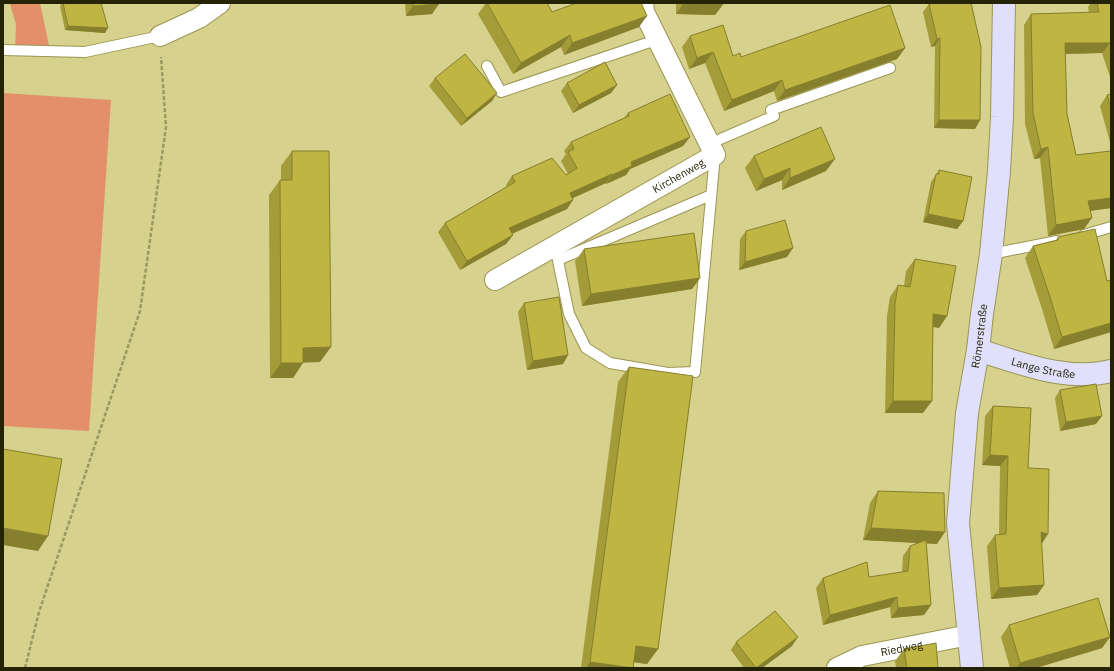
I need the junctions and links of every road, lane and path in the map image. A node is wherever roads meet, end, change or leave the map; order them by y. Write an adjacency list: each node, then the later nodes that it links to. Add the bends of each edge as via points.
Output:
1 (220, 3): 4 (street, via 199,18)
2 (642, 3): 5 (street, Kirchenweg)
3 (1004, 3): 13 (main road, Römerstraße, via 1001,147)
4 (160, 36): 6 (lane, via 85,52); 18 (path, via 166,126 140,311 39,612)
5 (659, 40): 7 (lane, via 501,92); 9 (street, Kirchenweg)
6 (3, 50)
7 (487, 66)
8 (890, 68): 9 (lane, via 771,110 774,116)
9 (712, 150): 10 (lane); 12 (street, Kirchenweg)
10 (711, 195): 12 (lane); 12 (lane, via 695,372 668,373 610,363 586,348 569,314)
11 (1111, 227): 13 (lane, via 1090,234)
12 (556, 253): 14 (street, Kirchenweg)
13 (990, 254): 15 (main road, Römerstraße)
14 (495, 280)
15 (978, 350): 16 (main road, Lange Straße, via 1056,372 1089,374); 17 (main road, Römerstraße, via 966,413 958,523)
16 (1111, 371)
17 (969, 635): 19 (street, Riedweg, via 862,656); 20 (main road, Römerstraße)
18 (25, 668)
19 (837, 668)
20 (972, 668)

